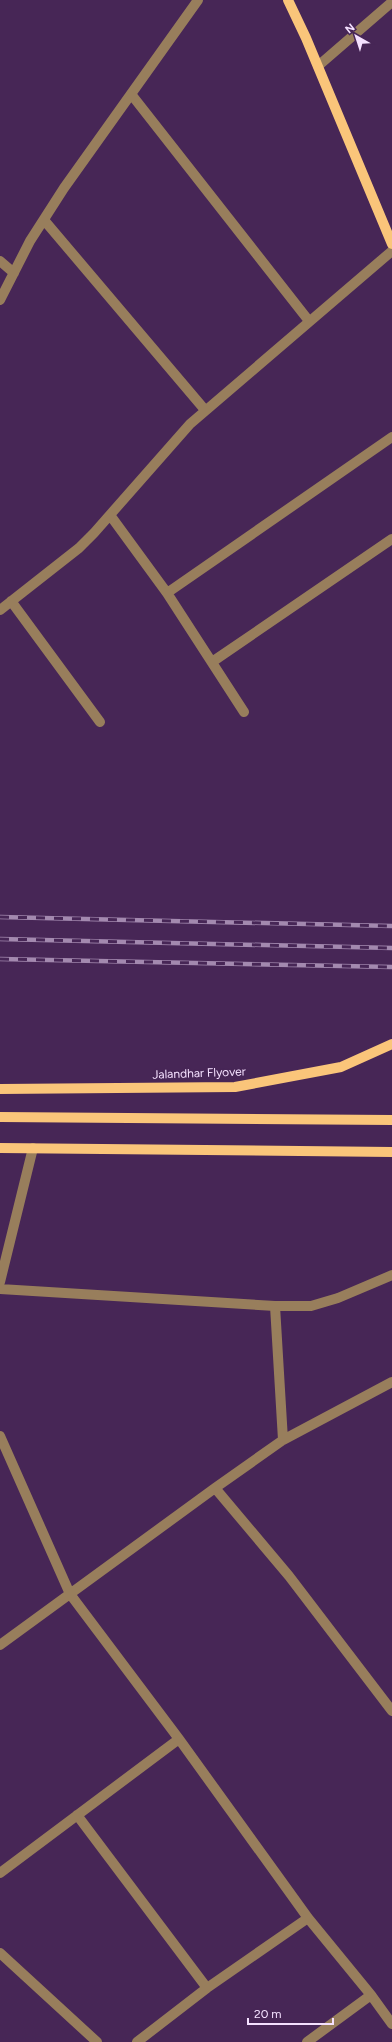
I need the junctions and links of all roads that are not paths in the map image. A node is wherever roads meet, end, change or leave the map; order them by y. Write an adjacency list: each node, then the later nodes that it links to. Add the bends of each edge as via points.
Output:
1 (198, 0): 5 (street)
2 (288, 0): 4 (main road)
3 (392, 2): 4 (street)
4 (318, 66): 7 (main road)
5 (131, 94): 6 (street); 12 (street)
6 (44, 220): 10 (street); 13 (street)
7 (392, 244)
8 (392, 251): 12 (street)
9 (0, 261): 10 (street)
10 (14, 273): 11 (street)
11 (0, 300)
12 (309, 321): 13 (street)
13 (205, 410): 15 (street, via 162,454)
14 (392, 437): 17 (street)
15 (110, 515): 17 (street); 18 (street, via 79,548)
16 (392, 538): 20 (street)
17 (167, 593): 20 (street)
18 (11, 601): 19 (street); 22 (street)
19 (0, 610)
20 (212, 662): 21 (street)
21 (244, 712)
22 (100, 722)
23 (392, 1044): 24 (main road, Jalandhar Flyover, via 341,1067 235,1087)
24 (0, 1089)
25 (0, 1117): 26 (main road)
26 (392, 1120)
27 (0, 1148): 28 (main road)
28 (33, 1148): 29 (main road); 31 (street)
29 (392, 1152)
30 (392, 1275): 33 (street, via 338,1298 311,1306)
31 (0, 1282)
32 (0, 1289): 33 (street)
33 (275, 1306): 36 (street)
34 (392, 1382): 36 (street)
35 (0, 1436): 38 (street)
36 (283, 1440): 37 (street)
37 (215, 1488): 38 (street); 40 (street, via 289,1576)
38 (70, 1594): 39 (street); 41 (street)
39 (0, 1646)
40 (392, 1711)
41 (179, 1739): 42 (street); 44 (street)
42 (77, 1815): 43 (street); 46 (street)
43 (0, 1873)
44 (308, 1918): 46 (street); 47 (street)
45 (0, 1953): 49 (street)
46 (208, 1988): 50 (street)
47 (371, 1995): 48 (street); 51 (street)
48 (392, 2024)
49 (97, 2042)
50 (137, 2042)
51 (307, 2042)

